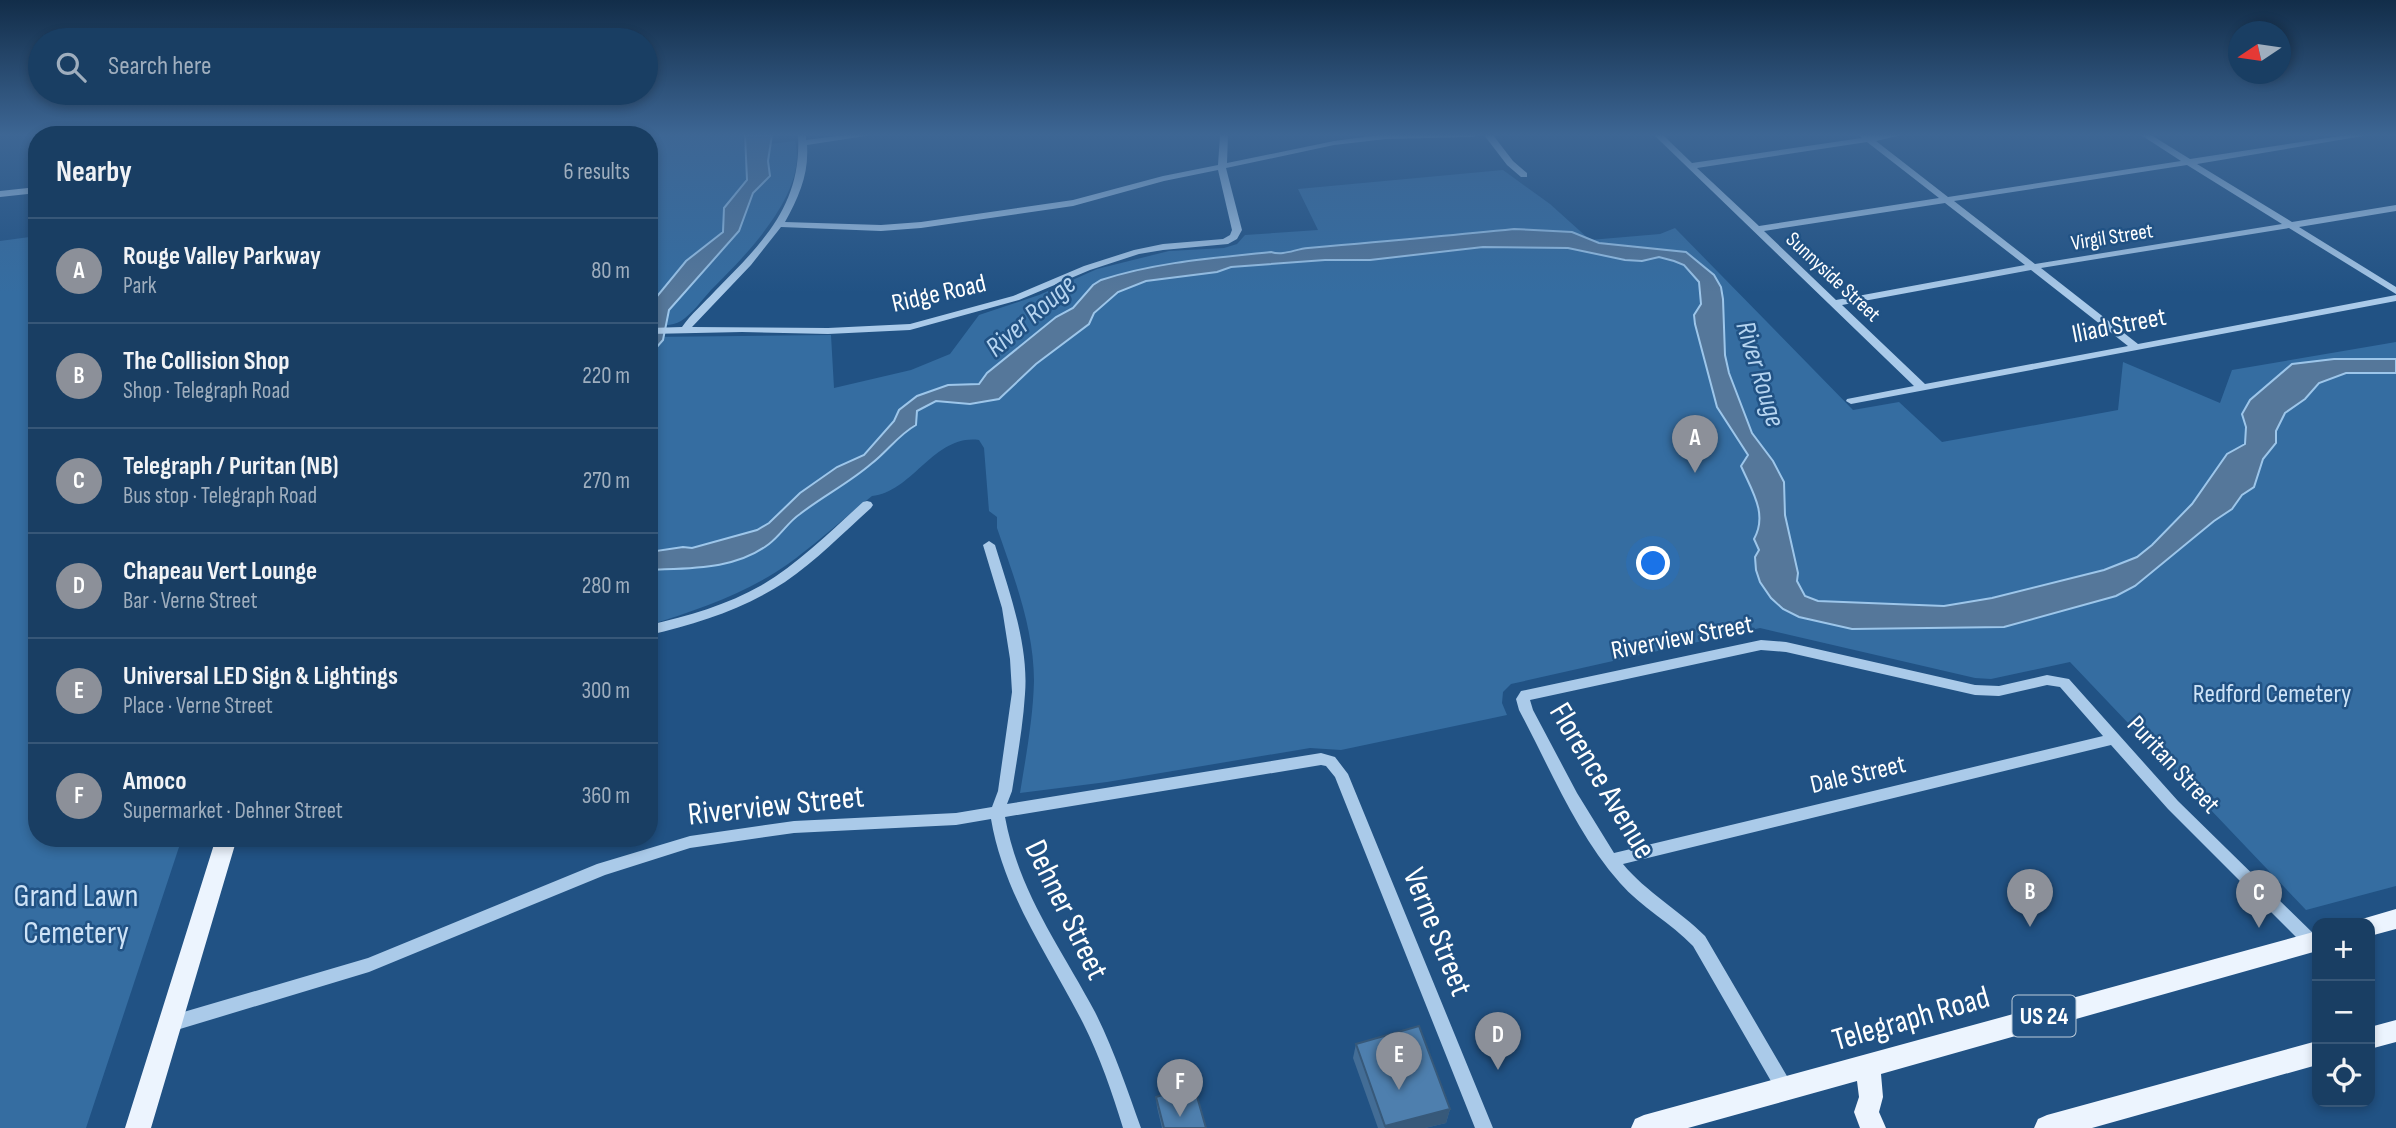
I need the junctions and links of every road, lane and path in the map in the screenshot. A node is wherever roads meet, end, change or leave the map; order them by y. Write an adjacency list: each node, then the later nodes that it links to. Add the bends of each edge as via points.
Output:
1 (798, 188): 12 (street)
2 (1132, 188): 12 (street, via 1073,204 921,225)
3 (1226, 188): 15 (street, via 1237,230)
4 (1713, 188): 14 (street, Sunnyside Street)
5 (1930, 188): 10 (street)
6 (2032, 188): 10 (street)
7 (2229, 188): 13 (street)
8 (28, 191): 9 (street)
9 (0, 194)
10 (1947, 201): 14 (street); 16 (street)
11 (2396, 208): 13 (street, Virgil Street)
12 (779, 224): 20 (street, via 767,242)
13 (2289, 225): 16 (street, Virgil Street); 17 (street)
14 (1757, 229): 19 (street, Sunnyside Street)
15 (1228, 241): 20 (street, Ridge Road, via 1137,252 1016,298 910,327)
16 (2032, 267): 19 (street, Virgil Street); 22 (street)
17 (2396, 291)
18 (2396, 298): 22 (street, Iliad Street)
19 (1835, 303): 23 (street, Sunnyside Street)
20 (681, 329): 21 (street, Ridge Road)
21 (658, 330)
22 (2134, 346): 23 (street, Iliad Street)
23 (1923, 388): 24 (street, Iliad Street)
24 (1851, 401)
25 (867, 505): 27 (street, via 769,586 736,603)
26 (989, 545): 32 (street, Dehner Street, via 1008,608 1018,692 1005,791)
27 (658, 627)
28 (1975, 690): 29 (street, Riverview Street, via 1761,645 1534,692); 30 (street, Puritan Street, via 1999,691 2047,680 2064,683)
29 (1523, 699): 34 (street, Florence Avenue)
30 (2115, 739): 34 (street, Dale Street); 37 (street, Puritan Street, via 2173,804)
31 (1330, 761): 32 (street, Riverview Street, via 1306,760); 48 (street, Verne Street, via 1341,775)
32 (997, 813): 39 (street, Riverview Street, via 793,827 679,845 602,869 369,965); 47 (street, Dehner Street, via 1015,879 1089,1018)
33 (224, 847): 39 (main road)
34 (1611, 860): 44 (street, Florence Avenue, via 1626,879 1685,925 1699,942)
35 (2396, 919): 36 (main road)
36 (2375, 925)
37 (2312, 939)
38 (2312, 942): 43 (main road, Telegraph Road / US 24)
39 (170, 1024): 46 (main road)
40 (2396, 1031): 41 (main road)
41 (2375, 1037)
42 (2312, 1054): 51 (main road)
43 (1868, 1065): 44 (main road, Telegraph Road / US 24); 50 (main road, via 1871,1097 1866,1112)
44 (1785, 1089): 45 (main road, Telegraph Road / US 24)
45 (1677, 1124): 49 (main road, Telegraph Road / US 24)
46 (138, 1128)
47 (1132, 1128)
48 (1484, 1128)
49 (1644, 1128)
50 (1873, 1128)
51 (2047, 1128)

